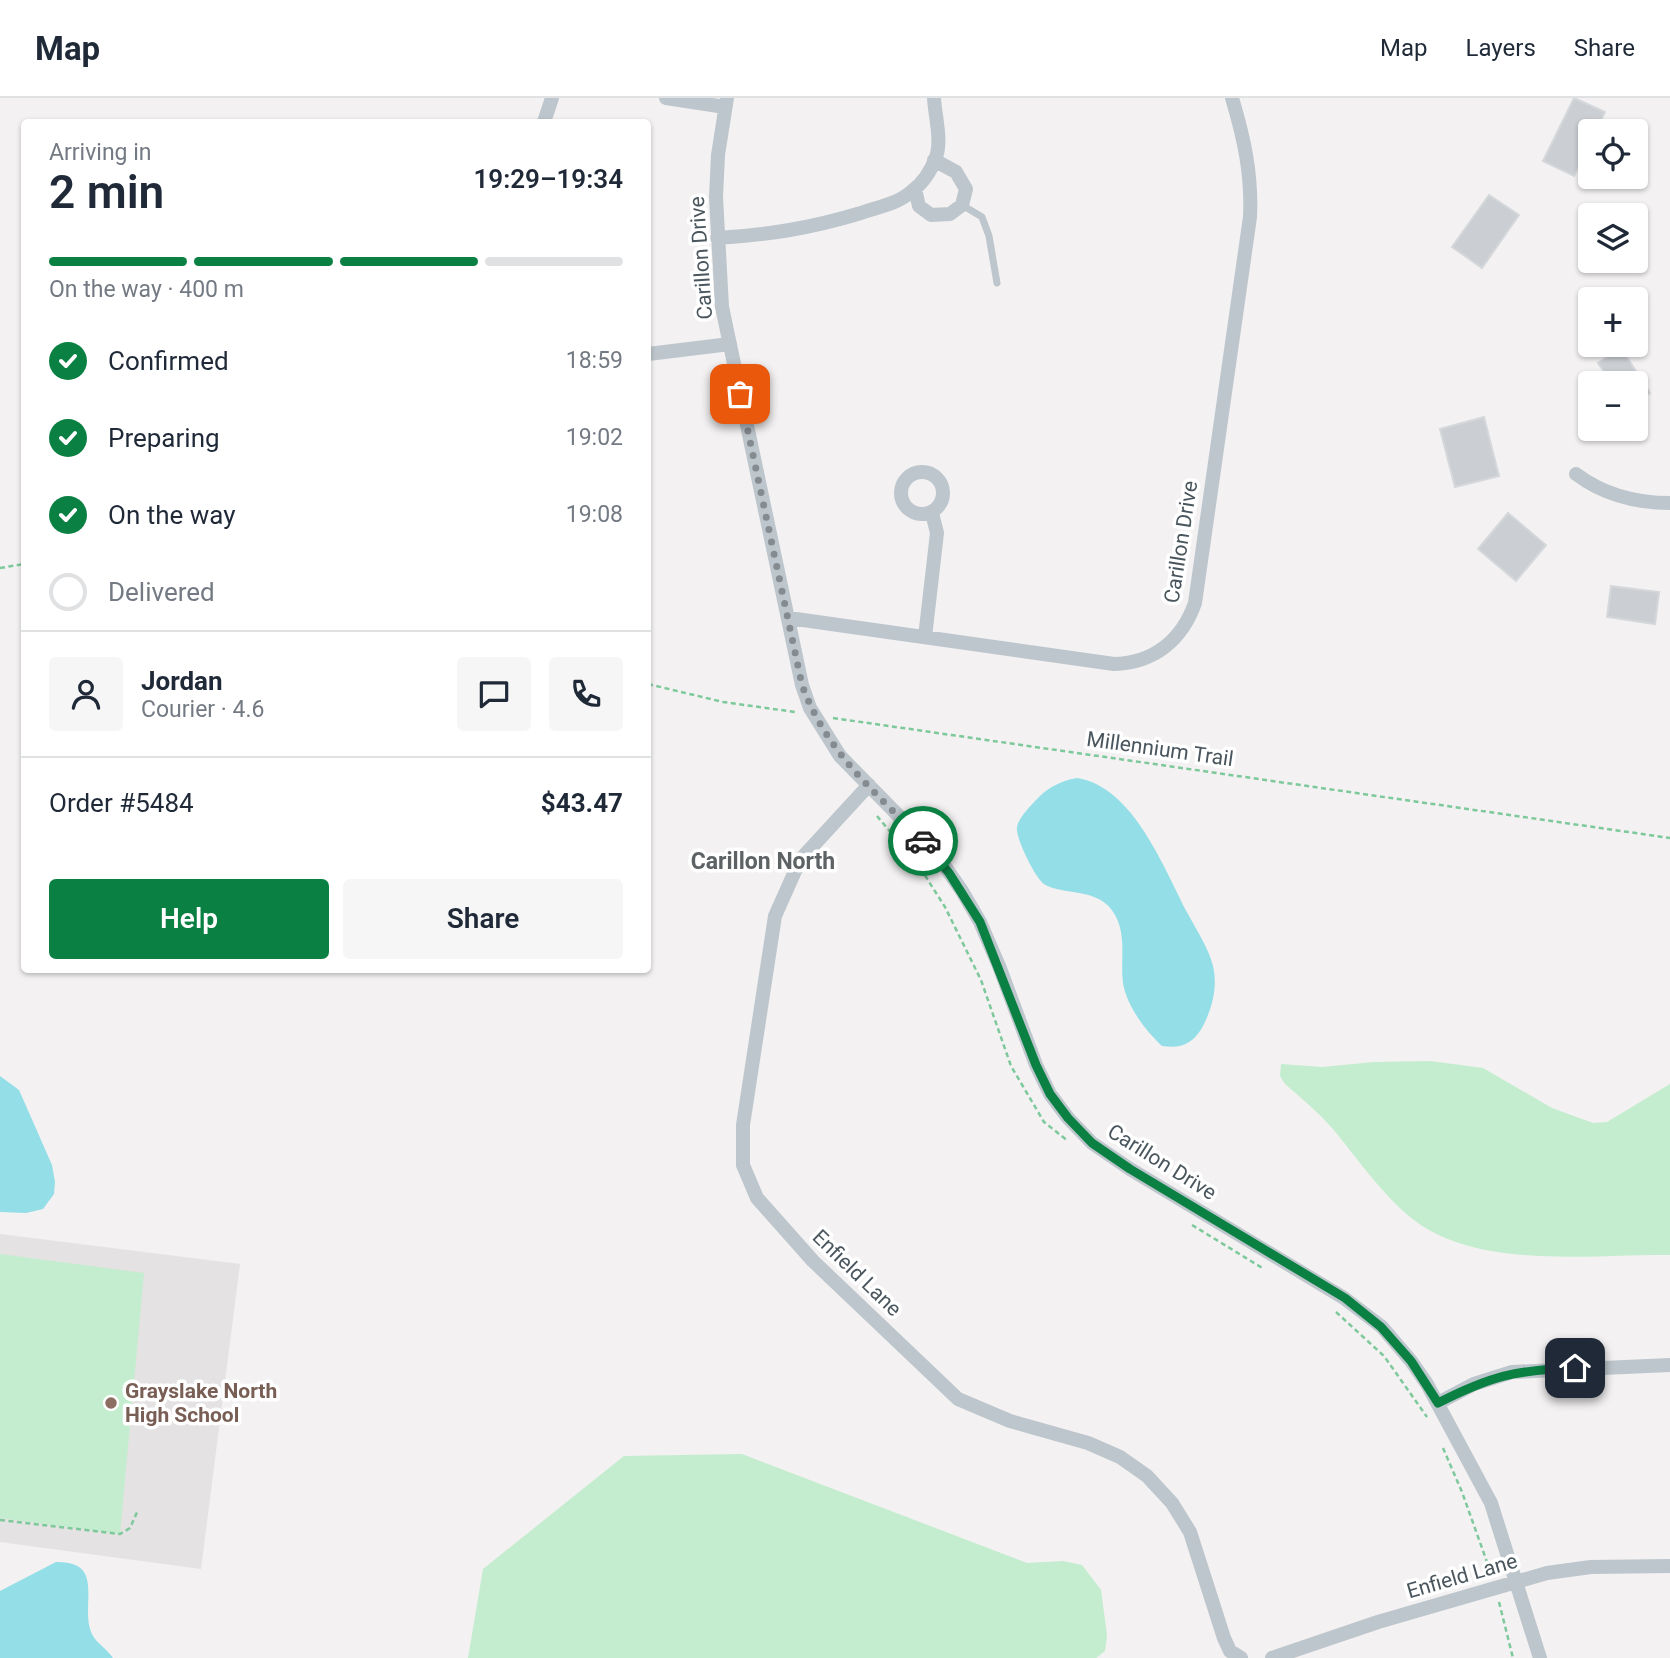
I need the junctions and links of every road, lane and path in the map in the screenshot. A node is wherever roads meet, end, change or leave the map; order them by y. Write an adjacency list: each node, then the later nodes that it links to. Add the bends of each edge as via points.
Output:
1 (552, 98): 6 (street)
2 (666, 98): 5 (street)
3 (934, 98): 7 (street, via 938,147)
4 (1232, 98): 20 (street, Carillon Drive, via 1249,160 1250,217 1195,603 1188,622 1163,650 1131,664)
5 (726, 103): 10 (street, Carillon Drive, via 718,155)
6 (545, 119)
7 (934, 160): 8 (street); 9 (street, via 956,172 966,188)
8 (915, 189): 9 (street, via 919,206 931,215 950,214); 10 (street, via 895,202 808,228)
9 (962, 205): 11 (lane, via 982,217)
10 (717, 238): 12 (street, Carillon Drive)
11 (997, 283)
12 (730, 344): 13 (street); 19 (street, Carillon Drive)
13 (651, 354)
14 (1576, 474): 15 (street, via 1623,498)
15 (1670, 503)
16 (932, 513): 20 (street, via 937,533)
17 (21, 564): 18 (path)
18 (0, 568)
19 (789, 618): 20 (street, Carillon Drive); 22 (street, Carillon Drive, via 802,685)
20 (925, 637)
21 (651, 685): 22 (path, Millennium Trail, via 723,702)
22 (814, 715): 23 (street, Carillon Drive, via 840,757); 24 (path, Millennium Trail)
23 (869, 785): 26 (street, Carillon Drive, via 937,855 962,891 999,966 1036,1065 1068,1118 1092,1143 1130,1169 1345,1298 1381,1327 1411,1361); 31 (street, Enfield Lane, via 800,860 775,916 743,1125 743,1165 757,1198 813,1261 958,1399 1010,1421 1088,1443 1147,1476 1190,1532 1224,1638 1230,1651)
24 (1670, 838)
25 (1670, 1365): 26 (street, via 1512,1372)
26 (1438, 1403): 30 (street, Carillon Drive, via 1491,1503)
27 (138, 1510): 28 (path, via 130,1528 120,1534)
28 (0, 1520)
29 (1670, 1566): 30 (street, Enfield Lane, via 1591,1567)
30 (1516, 1582): 32 (street, Enfield Lane); 33 (street, Carillon Drive)
31 (1241, 1658)
32 (1272, 1658)
33 (1540, 1658)

